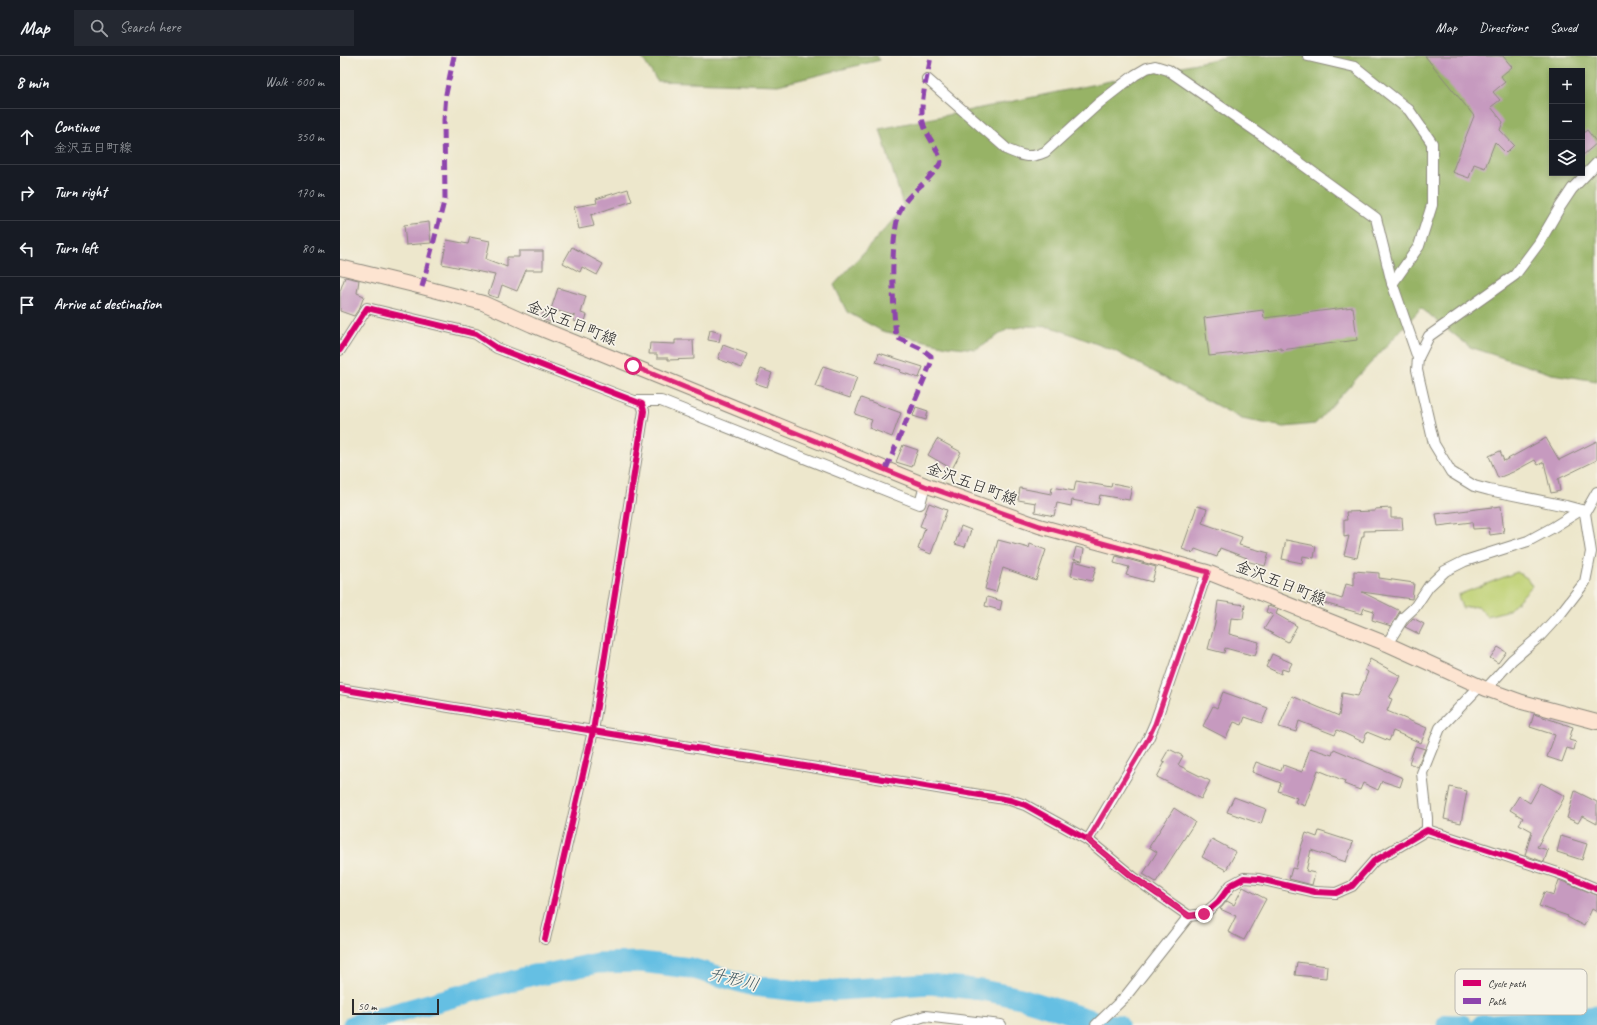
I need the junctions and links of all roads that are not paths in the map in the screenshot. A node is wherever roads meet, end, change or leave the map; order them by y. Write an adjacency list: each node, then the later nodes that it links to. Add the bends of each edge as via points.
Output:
1 (1308, 56): 5 (street, via 1355,67 1409,110 1432,143 1432,205 1419,246)
2 (927, 79): 5 (street, via 1008,150 1023,156 1035,157 1045,152 1099,103 1135,75 1156,66 1168,70 1376,218)
3 (1597, 163): 7 (street, via 1572,189 1515,276 1429,336)
4 (340, 267): 9 (main road, 金沢五日町線, via 483,304)
5 (1392, 284): 7 (street)
6 (340, 350): 8 (street, via 367,308 476,334 497,348)
7 (1418, 358): 11 (street, via 1417,370 1434,444 1451,472 1474,486)
8 (636, 401): 9 (street, via 660,401 920,504); 17 (street, via 642,404 644,411)
9 (925, 486): 12 (main road, 金沢五日町線, via 1040,526)
10 (1597, 492): 11 (street)
11 (1583, 511): 13 (street, via 1528,540 1465,561 1445,571 1429,586); 14 (street, via 1590,552 1585,582 1539,637)
12 (1208, 572): 13 (main road, 金沢五日町線); 19 (street, via 1155,724)
13 (1386, 644): 14 (main road, 金沢五日町線)
14 (1483, 688): 16 (main road, 金沢五日町線, via 1522,702); 18 (street, via 1440,728 1422,773)
15 (340, 689): 17 (street)
16 (1597, 722)
17 (593, 731): 19 (street, via 1010,800); 22 (street)
18 (1427, 830): 20 (street, via 1564,875); 21 (street, via 1374,861 1352,886 1336,893 1315,892 1244,878 1231,885 1218,902 1204,914)
19 (1088, 840): 21 (street, via 1138,881)
20 (1597, 889)
21 (1189, 916): 25 (street, via 1125,997)
22 (545, 939)
23 (897, 1025): 24 (street, via 925,1016)
24 (1001, 1025)
25 (1096, 1025)

